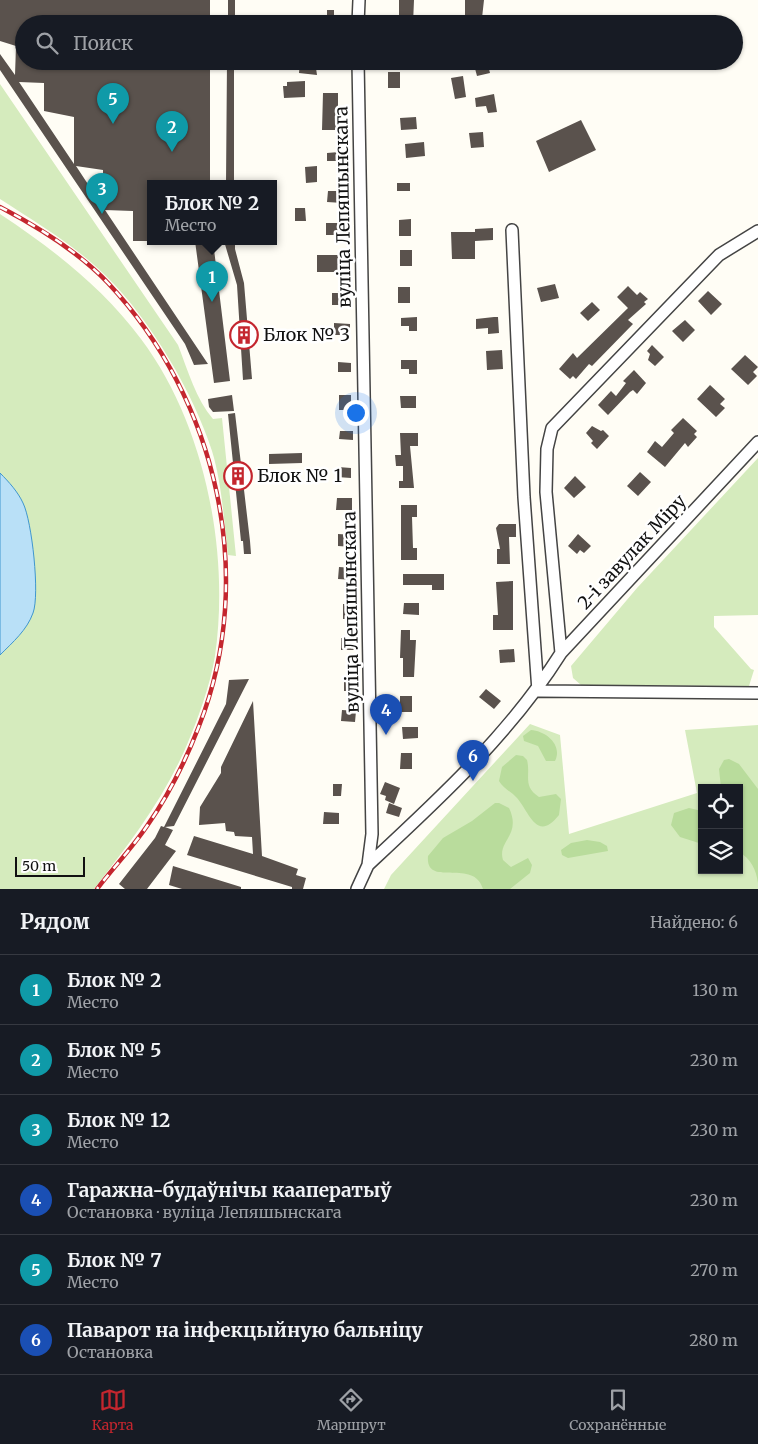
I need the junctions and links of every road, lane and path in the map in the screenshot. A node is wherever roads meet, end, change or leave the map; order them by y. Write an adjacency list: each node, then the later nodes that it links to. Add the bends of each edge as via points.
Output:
1 (359, 0): 2 (street)
2 (358, 15)
3 (358, 70): 10 (street, вуліца Лепяшынскага, via 371,735 372,834)
4 (512, 230): 8 (street, via 524,497)
5 (758, 231): 7 (street, via 719,255 552,428 547,449 546,492)
6 (758, 442): 7 (street, 2-і завулак Міру)
7 (562, 653): 8 (street, 2-і завулак Міру)
8 (538, 691): 9 (street); 10 (street, 2-і завулак Міру, via 465,772)
9 (758, 693)
10 (368, 865): 11 (street, вуліца Лепяшынскага)
11 (357, 889)

